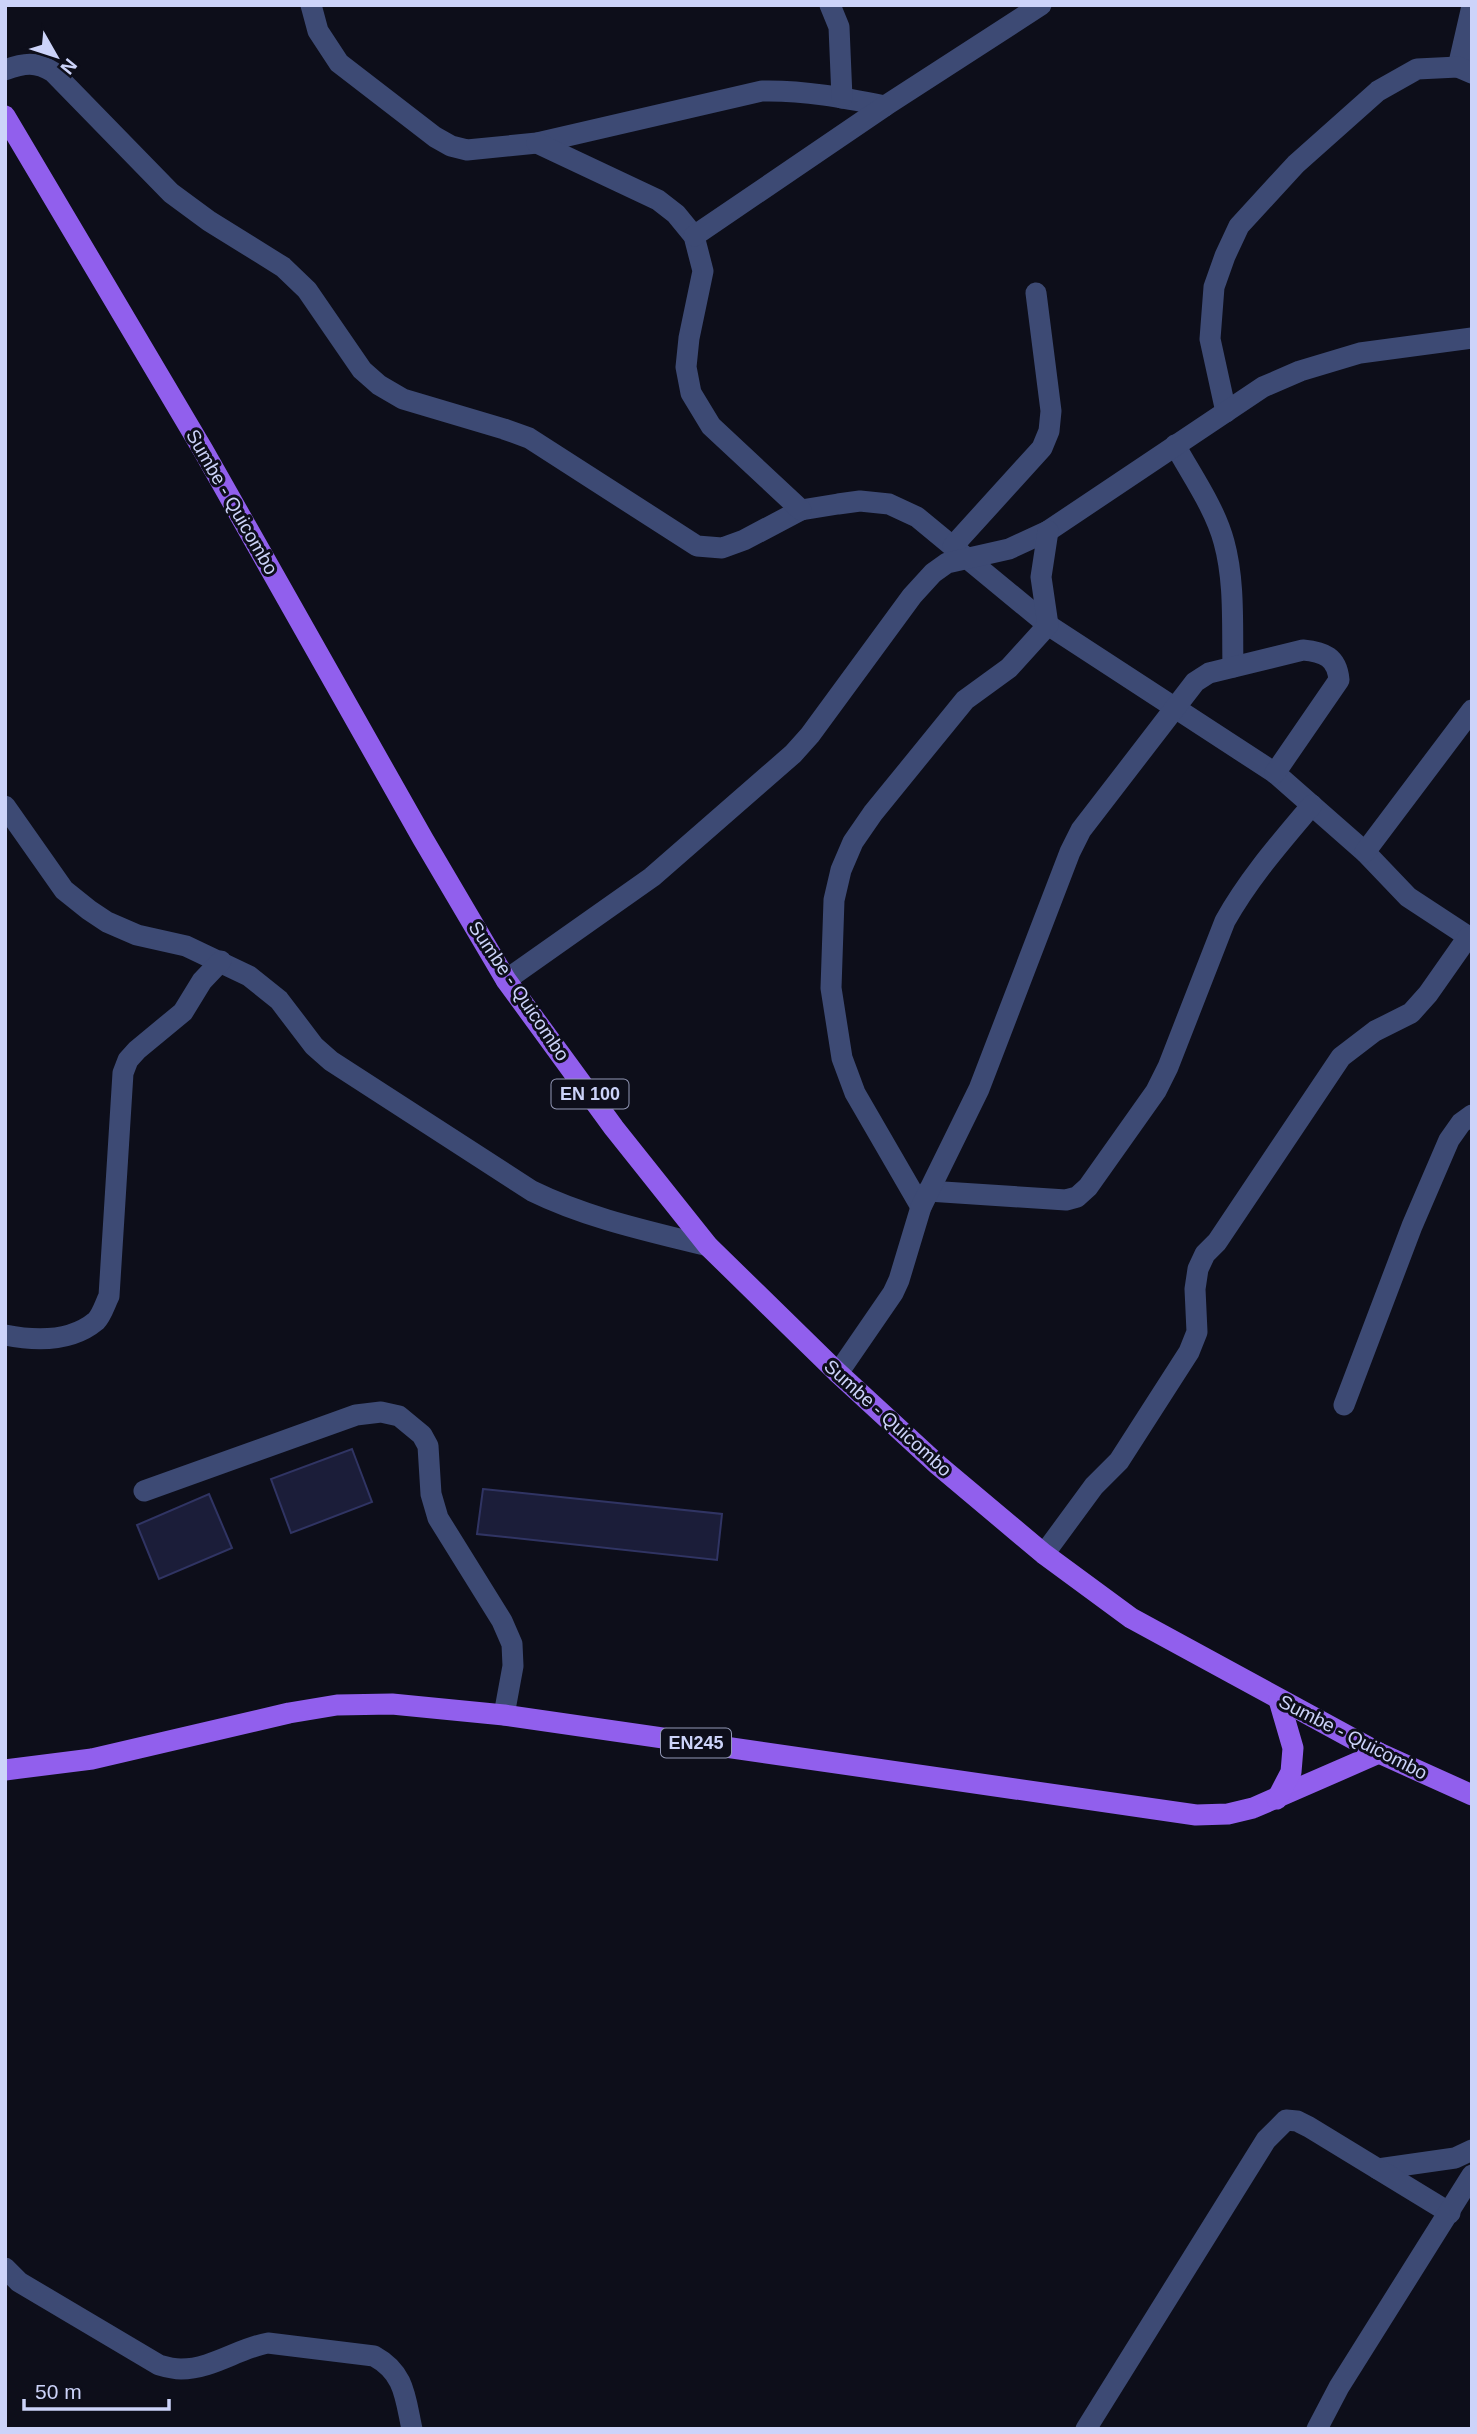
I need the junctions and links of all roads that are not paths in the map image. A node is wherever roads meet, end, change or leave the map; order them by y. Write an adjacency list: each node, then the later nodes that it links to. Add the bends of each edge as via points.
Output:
1 (311, 5): 10 (street, via 318,31 339,63 451,146 467,150)
2 (830, 5): 7 (street, via 839,27)
3 (1041, 5): 8 (street)
4 (1472, 6): 6 (street)
5 (5, 70): 16 (street, via 25,62 53,72 171,192 283,267 307,290 362,370 403,399 529,438 697,546 722,548)
6 (1465, 70): 14 (street, via 1417,69 1378,90 1296,164 1238,226 1214,287 1210,339)
7 (842, 98): 8 (street); 10 (street, via 762,91)
8 (886, 106): 11 (street)
9 (5, 116): 29 (main road, Sumbe - Quicombo / EN 100, via 203,450)
10 (537, 143): 11 (street, via 658,200 677,214)
11 (694, 236): 16 (street, via 703,271 686,367 691,393 711,426)
12 (1036, 293): 18 (street, via 1051,411 1049,431 1042,448)
13 (1472, 338): 14 (street, via 1332,360 1263,387)
14 (1226, 412): 15 (street)
15 (1175, 445): 17 (street); 20 (street, via 1224,542 1231,583)
16 (801, 510): 18 (street, via 860,501 889,505 918,517)
17 (1048, 531): 18 (street, via 1009,549); 19 (street, via 1041,577)
18 (960, 552): 19 (street); 29 (street, via 912,596 793,754 652,877)
19 (1048, 625): 21 (street); 31 (street, via 1009,668 965,700 873,813 853,842 834,900 831,988 842,1058 855,1093)
20 (1233, 667): 21 (street, via 1195,682); 23 (street, via 1303,650 1329,657 1338,667 1339,680)
21 (1174, 708): 23 (street); 31 (street, via 1075,841 979,1089)
22 (1472, 710): 26 (street)
23 (1275, 773): 24 (street)
24 (1312, 805): 26 (street); 31 (street, via 1237,899 1156,1091 1088,1187 1066,1200)
25 (5, 806): 28 (street, via 64,890 107,922)
26 (1365, 852): 27 (street, via 1408,897)
27 (1470, 938): 37 (street, via 1411,1013 1375,1031 1341,1058 1205,1254 1198,1269 1196,1332 1189,1352 1119,1461 1094,1486)
28 (220, 961): 32 (street, via 279,1000 331,1061 532,1191 614,1223); 33 (street, via 183,1012 137,1050 123,1073 109,1296 98,1319 73,1335 30,1340)
29 (506, 980): 32 (main road, Sumbe - Quicombo / EN 100)
30 (1472, 1115): 35 (street, via 1449,1140)
31 (925, 1199): 34 (street, via 893,1293)
32 (708, 1246): 34 (main road, Sumbe - Quicombo / EN 100)
33 (5, 1335)
34 (838, 1373): 37 (main road, Sumbe - Quicombo / EN 100)
35 (1344, 1405)
36 (144, 1491): 39 (street, via 356,1415 381,1412 399,1416 428,1446 431,1494 438,1518 512,1644 513,1666)
37 (1044, 1554): 38 (main road, Sumbe - Quicombo / EN 100, via 1132,1618)
38 (1279, 1700): 40 (main road, Sumbe - Quicombo / EN 100); 43 (main road, via 1293,1748 1291,1772)
39 (503, 1715): 41 (main road, EN245, via 392,1704 337,1705 92,1759); 43 (main road, EN245, via 1196,1815 1228,1814)
40 (1379, 1753): 42 (main road, Sumbe - Quicombo / EN 100); 43 (main road, EN245)
41 (5, 1770)
42 (1472, 1795)
43 (1277, 1799)
44 (1472, 2150): 45 (street, via 1455,2158)
45 (1378, 2169): 47 (street); 50 (street, via 1297,2121 1286,2120 1276,2127)
46 (1472, 2175): 47 (street)
47 (1450, 2213): 51 (street)
48 (5, 2268): 49 (street, via 19,2281 159,2365 202,2366 268,2343 374,2356 396,2372)
49 (412, 2429)
50 (1086, 2429)
51 (1317, 2429)

